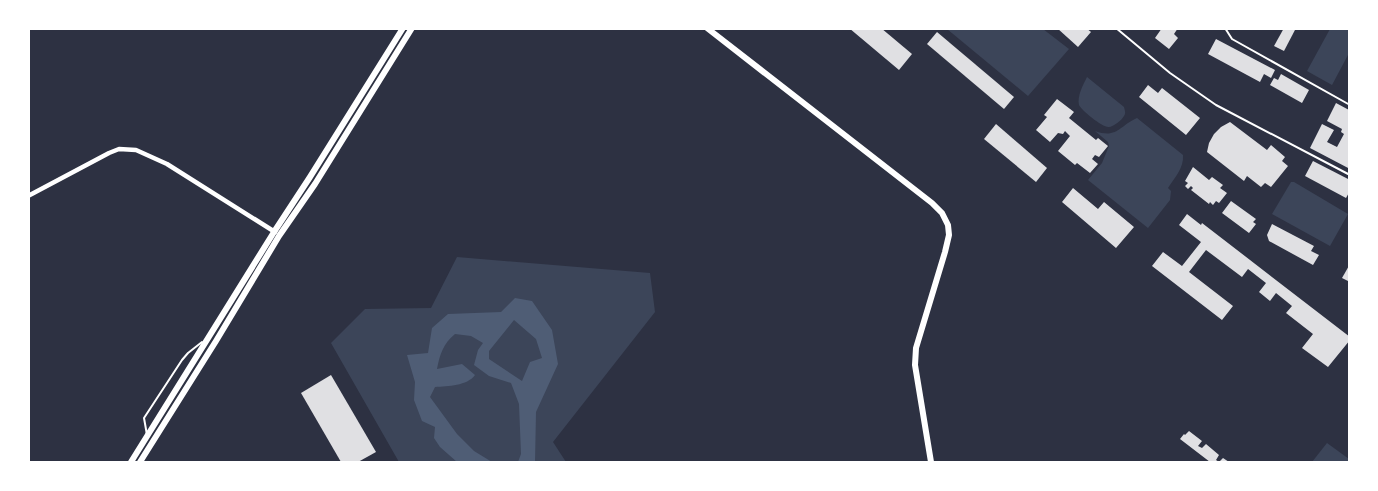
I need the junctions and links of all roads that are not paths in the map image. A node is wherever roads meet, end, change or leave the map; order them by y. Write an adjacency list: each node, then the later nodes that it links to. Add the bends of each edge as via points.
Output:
1 (403, 28): 9 (street)
2 (412, 28): 9 (street, via 315,184)
3 (707, 28): 14 (street, via 942,213 949,236 916,348 915,365)
4 (1116, 28): 7 (lane, via 1216,105)
5 (1225, 28): 6 (lane, via 1232,39)
6 (1350, 105)
7 (1350, 175)
8 (28, 196): 9 (street, via 119,149 136,150 167,164)
9 (277, 234): 10 (street); 13 (street)
10 (209, 337): 11 (street); 11 (lane, via 182,360 148,411 144,418)
11 (147, 436): 12 (street)
12 (130, 462)
13 (140, 462)
14 (931, 462)

